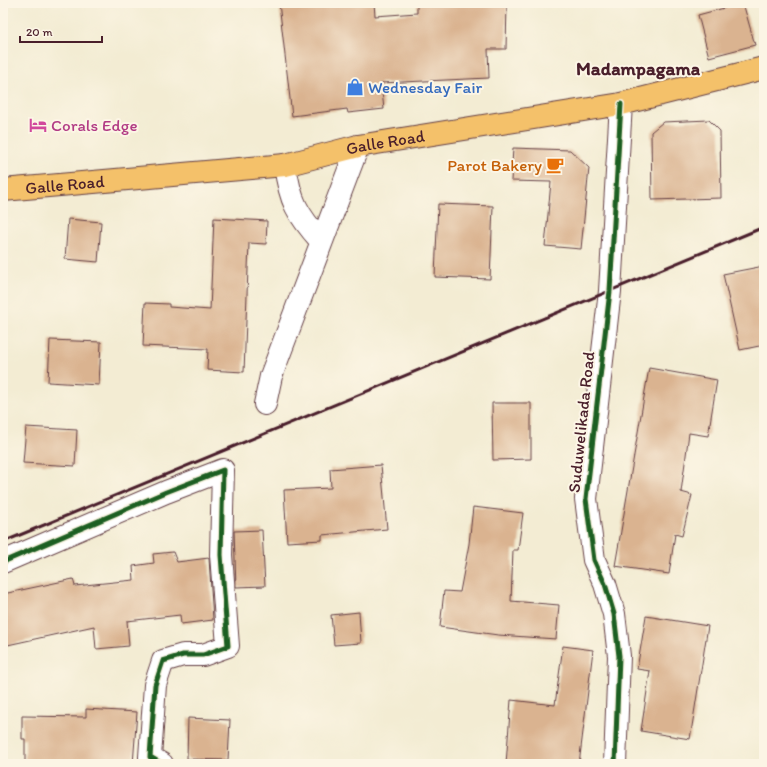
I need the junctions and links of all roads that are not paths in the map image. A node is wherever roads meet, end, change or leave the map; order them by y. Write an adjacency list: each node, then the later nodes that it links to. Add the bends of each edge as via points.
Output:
1 (764, 68): 2 (highway, Galle Road)
2 (621, 104): 3 (highway, Galle Road); 10 (street, Suduwelikada Road, via 610,291 586,499 594,560 606,584 614,614 619,656)
3 (358, 146): 4 (highway, Galle Road); 6 (street)
4 (285, 165): 5 (highway, Galle Road); 6 (street, via 289,192 302,220)
5 (3, 190)
6 (321, 241): 7 (street, via 270,376)
7 (265, 404)
8 (3, 562): 9 (street, via 223,470 220,555 228,646 203,655 184,654 163,661 155,685 150,757)
9 (162, 764)
10 (615, 764)

